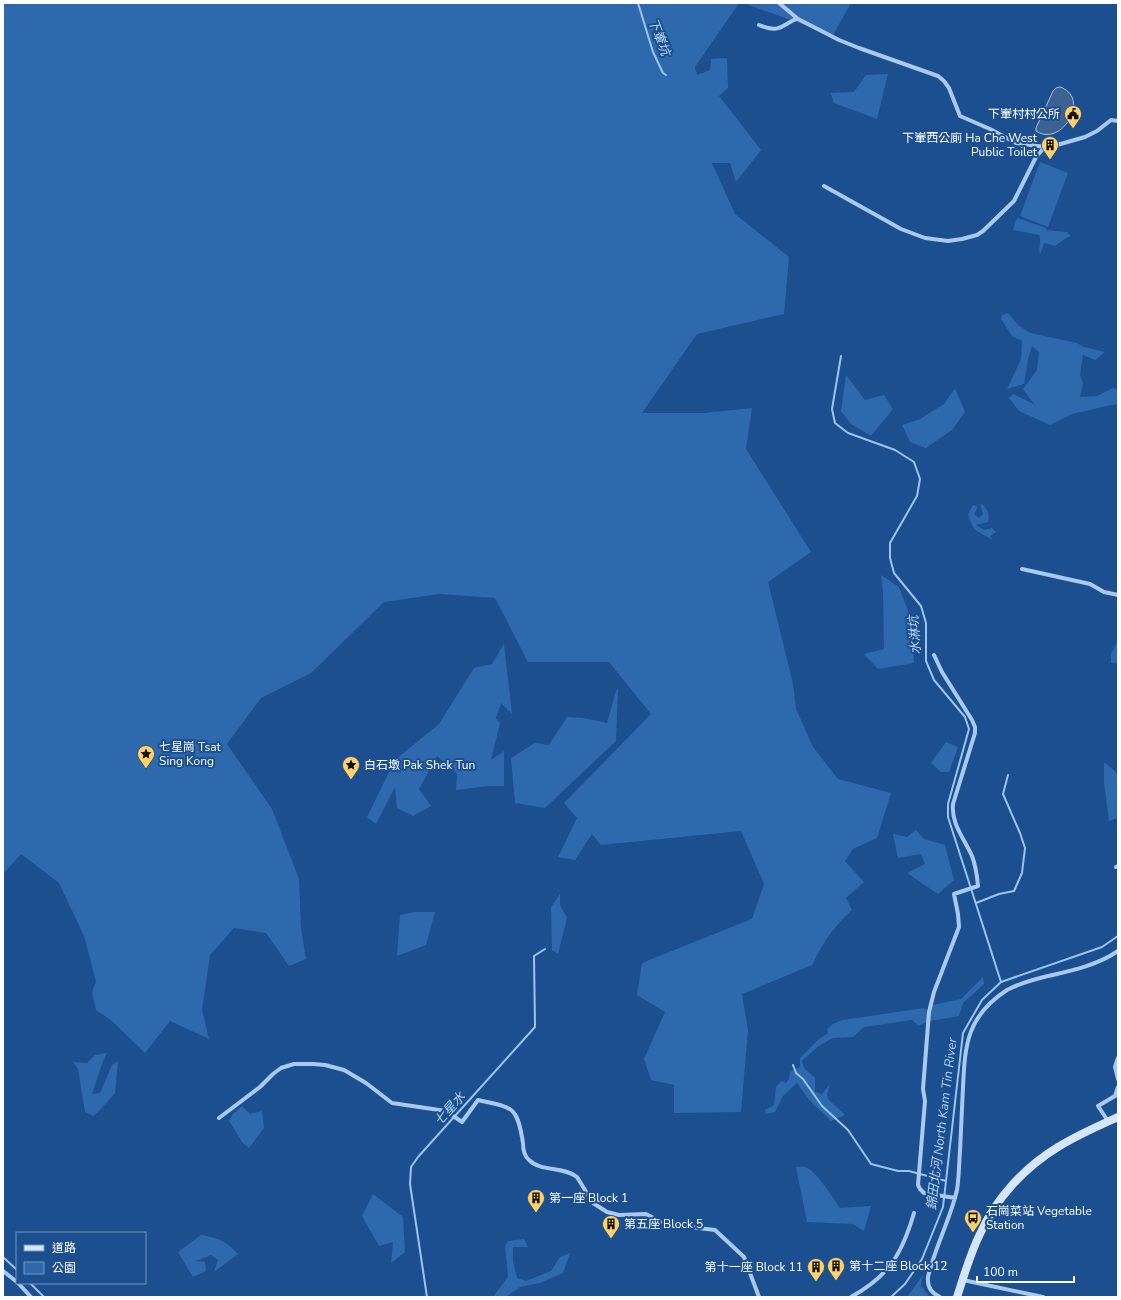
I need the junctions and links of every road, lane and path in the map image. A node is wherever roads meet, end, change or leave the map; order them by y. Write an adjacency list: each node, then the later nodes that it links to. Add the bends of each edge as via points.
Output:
1 (779, 3): 2 (street)
2 (798, 19): 3 (street, via 773,29); 5 (street, via 839,40 934,75 947,85 960,116 1016,143)
3 (760, 25)
4 (1118, 121): 5 (street, via 1111,120 1085,137)
5 (1046, 147): 6 (street, via 1036,157 1010,206 983,231 962,240 939,240 913,234)
6 (824, 186)
7 (1022, 569): 8 (street, via 1090,584 1104,592)
8 (1118, 595)
9 (934, 655): 17 (street, via 975,727 952,811 955,824 975,866 978,886 954,894 959,927 929,1012 923,1089 925,1101 922,1148 919,1163 920,1189 924,1193)
10 (1118, 951): 17 (street, via 1084,967 1032,980 1008,990 982,1011 971,1031 965,1055 958,1178)
11 (1118, 1058): 12 (street, via 1115,1067)
12 (1118, 1079)
13 (1118, 1087): 16 (street, via 1115,1096 1098,1106)
14 (1118, 1117): 16 (main road)
15 (219, 1118): 24 (street, via 281,1068 294,1064 325,1065 344,1070 392,1103 446,1111 462,1122 478,1100 502,1105 510,1109 520,1122 524,1152 533,1164 574,1174 593,1203 607,1212 619,1215 643,1214 666,1224 715,1230 744,1257)
16 (1108, 1122): 20 (main road, via 1057,1147 1016,1181 984,1225)
17 (952, 1198): 26 (street, via 928,1277 930,1290)
18 (914, 1213): 25 (street, via 906,1240 893,1263 871,1285)
19 (3, 1271): 21 (street)
20 (963, 1280): 27 (main road); 28 (street)
21 (16, 1281)
22 (20, 1284): 23 (street)
23 (31, 1297)
24 (759, 1297)
25 (851, 1297)
26 (940, 1297)
27 (957, 1297)
28 (1043, 1297)

